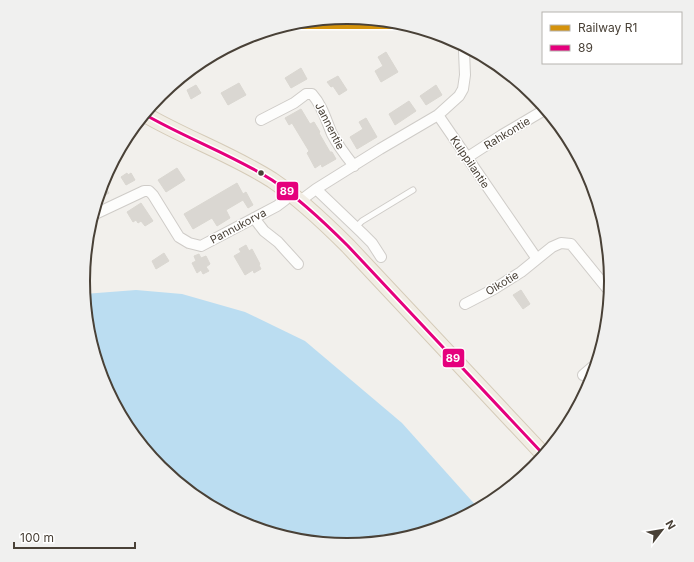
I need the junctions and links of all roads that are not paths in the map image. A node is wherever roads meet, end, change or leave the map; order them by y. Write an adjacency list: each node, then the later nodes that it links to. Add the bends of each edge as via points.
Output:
1 (464, 52): 3 (street, via 463,89)
2 (540, 112): 6 (street, Rahkontie)
3 (438, 115): 6 (street, Kulppilantie); 7 (street)
4 (150, 117): 10 (main road, via 272,180)
5 (261, 120): 7 (street, Jannentie, via 306,94 312,94 317,99 333,136)
6 (468, 157): 15 (street, Kulppilantie)
7 (354, 166): 8 (street)
8 (316, 188): 10 (street); 13 (street)
9 (413, 190): 13 (lane)
10 (295, 198): 12 (street, Pannukorva, via 285,200); 21 (main road, via 348,246)
11 (100, 211): 12 (street, Pannukorva, via 149,191 179,237 201,246)
12 (254, 218): 16 (street)
13 (356, 227): 14 (street, via 372,243)
14 (381, 257)
15 (537, 259): 17 (street, via 561,243 571,244); 18 (street, Oikotie, via 494,289)
16 (298, 264)
17 (604, 284)
18 (465, 304)
19 (587, 372): 20 (street)
20 (583, 375)
21 (540, 450)

